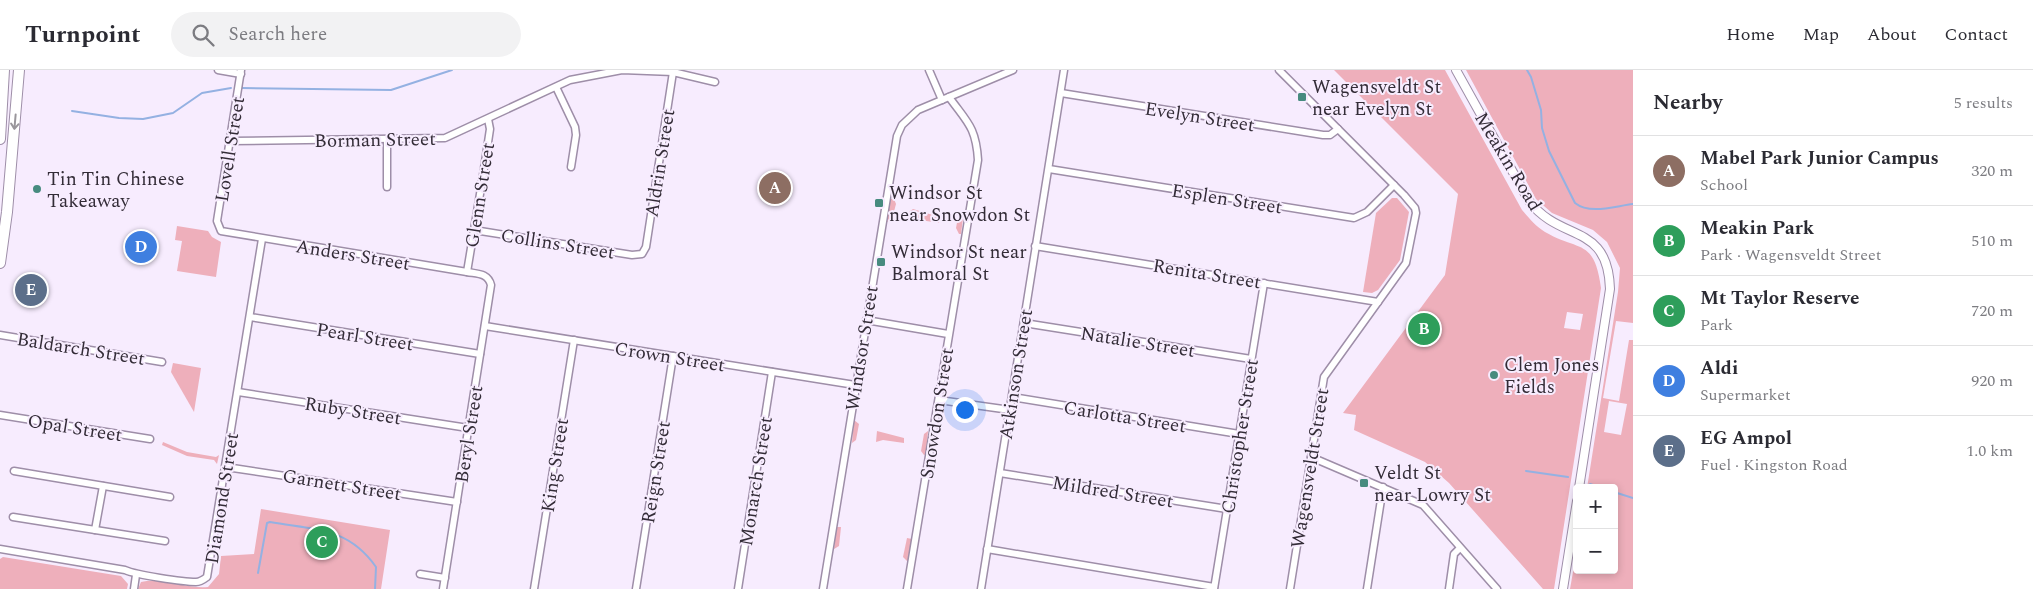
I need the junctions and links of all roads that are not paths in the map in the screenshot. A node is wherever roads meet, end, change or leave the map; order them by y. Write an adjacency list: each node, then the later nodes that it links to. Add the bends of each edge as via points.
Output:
1 (4, 70): 18 (main road)
2 (19, 70): 30 (main road, one-way to 30)
3 (218, 70): 9 (street)
4 (929, 70): 15 (street)
5 (1013, 70): 14 (street)
6 (1064, 70): 13 (street, Atkinson Street)
7 (1280, 70): 17 (street, Wagensveldt Street)
8 (1456, 70): 60 (street, Meakin Road, via 1529,202 1548,221 1584,236 1597,246 1610,270 1610,289)
9 (241, 72): 20 (street, Lovell Street)
10 (673, 72): 11 (street, Borman Street); 12 (street, Borman Street, via 622,70 570,80); 29 (street, Aldrin Street, via 646,247)
11 (715, 82)
12 (556, 87): 16 (street, Borman Street); 21 (street, via 575,127)
13 (1061, 93): 17 (street, Evelyn Street, via 1323,135 1330,135); 22 (street, Atkinson Street)
14 (950, 97): 15 (street); 39 (street, Snowdon Street, via 975,134 978,160)
15 (942, 100): 36 (street, Windsor Street, via 910,116 897,136)
16 (488, 119): 19 (street, Borman Street, via 445,138); 26 (street, Glenn Street, via 490,129)
17 (1338, 129): 23 (street, Wagensveldt Street)
18 (0, 138)
19 (387, 140): 20 (street, Borman Street); 24 (street)
20 (230, 141): 25 (street, Lovell Street)
21 (571, 167)
22 (1049, 169): 23 (street, Esplen Street, via 1354,218 1367,212); 28 (street, Atkinson Street)
23 (1394, 185): 34 (street, Wagensveldt Street, via 1413,205 1416,213 1409,258)
24 (387, 187)
25 (218, 227): 27 (street, Anders Street, via 227,234)
26 (474, 230): 29 (street, Collins Street); 31 (street, Glenn Street)
27 (262, 239): 31 (street, Anders Street); 35 (street, Diamond Street)
28 (1035, 246): 33 (street, Renita Street); 37 (street, Atkinson Street)
29 (642, 254)
30 (0, 263)
31 (467, 272): 32 (street, Anders Street, via 486,275)
32 (490, 279): 38 (street, Beryl Street)
33 (1264, 283): 34 (street, Renita Street); 44 (street, Christopher Street)
34 (1378, 302): 56 (street, Wagensveldt Street, via 1324,377)
35 (250, 318): 42 (street, Pearl Street); 48 (street, Diamond Street)
36 (866, 320): 39 (street); 47 (street, Windsor Street)
37 (1024, 322): 44 (street, Natalie Street); 49 (street, Atkinson Street)
38 (485, 326): 41 (street, Crown Street); 42 (street, Beryl Street)
39 (948, 334): 50 (street, Snowdon Street)
40 (0, 335): 45 (street, Baldarch Street)
41 (574, 340): 43 (street, Crown Street); 79 (street, King Street)
42 (480, 354): 53 (street, Beryl Street)
43 (673, 356): 46 (street, Crown Street); 80 (street, Reign Street)
44 (1251, 359): 54 (street, Christopher Street)
45 (162, 362)
46 (772, 372): 47 (street, Crown Street); 81 (street, Monarch Street)
47 (855, 385): 82 (street, Windsor Street)
48 (238, 392): 53 (street, Ruby Street); 57 (street, Diamond Street)
49 (1012, 396): 51 (street, Atkinson Street); 54 (street, Carlotta Street)
50 (939, 400): 51 (street); 83 (street, Snowdon Street)
51 (1010, 410): 59 (street, Atkinson Street)
52 (0, 415): 55 (street, Opal Street)
53 (468, 428): 64 (street, Beryl Street)
54 (1239, 434): 65 (street, Christopher Street)
55 (150, 439)
56 (1311, 457): 62 (street); 85 (street, Wagensveldt Street)
57 (226, 467): 64 (street, Garnett Street); 74 (street, Diamond Street, via 207,578 197,582 150,574)
58 (14, 471): 61 (street)
59 (1000, 473): 65 (street, Mildred Street); 72 (street, Atkinson Street)
60 (1580, 484)
61 (103, 486): 63 (street); 68 (street)
62 (1383, 487): 70 (street, via 1422,505); 86 (street)
63 (170, 497)
64 (457, 502): 75 (street, Beryl Street)
65 (1227, 509): 76 (street, Christopher Street)
66 (12, 518): 68 (street)
67 (1573, 526): 89 (street)
68 (95, 530): 69 (street)
69 (165, 541)
70 (1460, 548): 87 (street, via 1454,554); 88 (street)
71 (0, 549): 74 (street, Diamond Street, via 125,570)
72 (987, 549): 76 (street); 84 (street, Atkinson Street)
73 (420, 574): 75 (street)
74 (136, 575): 77 (street)
75 (445, 578): 78 (street, Beryl Street)
76 (1214, 588)
77 (134, 589)
78 (443, 589)
79 (534, 589)
80 (636, 589)
81 (738, 589)
82 (823, 589)
83 (907, 589)
84 (980, 589)
85 (1290, 589)
86 (1367, 589)
87 (1449, 589)
88 (1497, 589)
89 (1563, 589)

